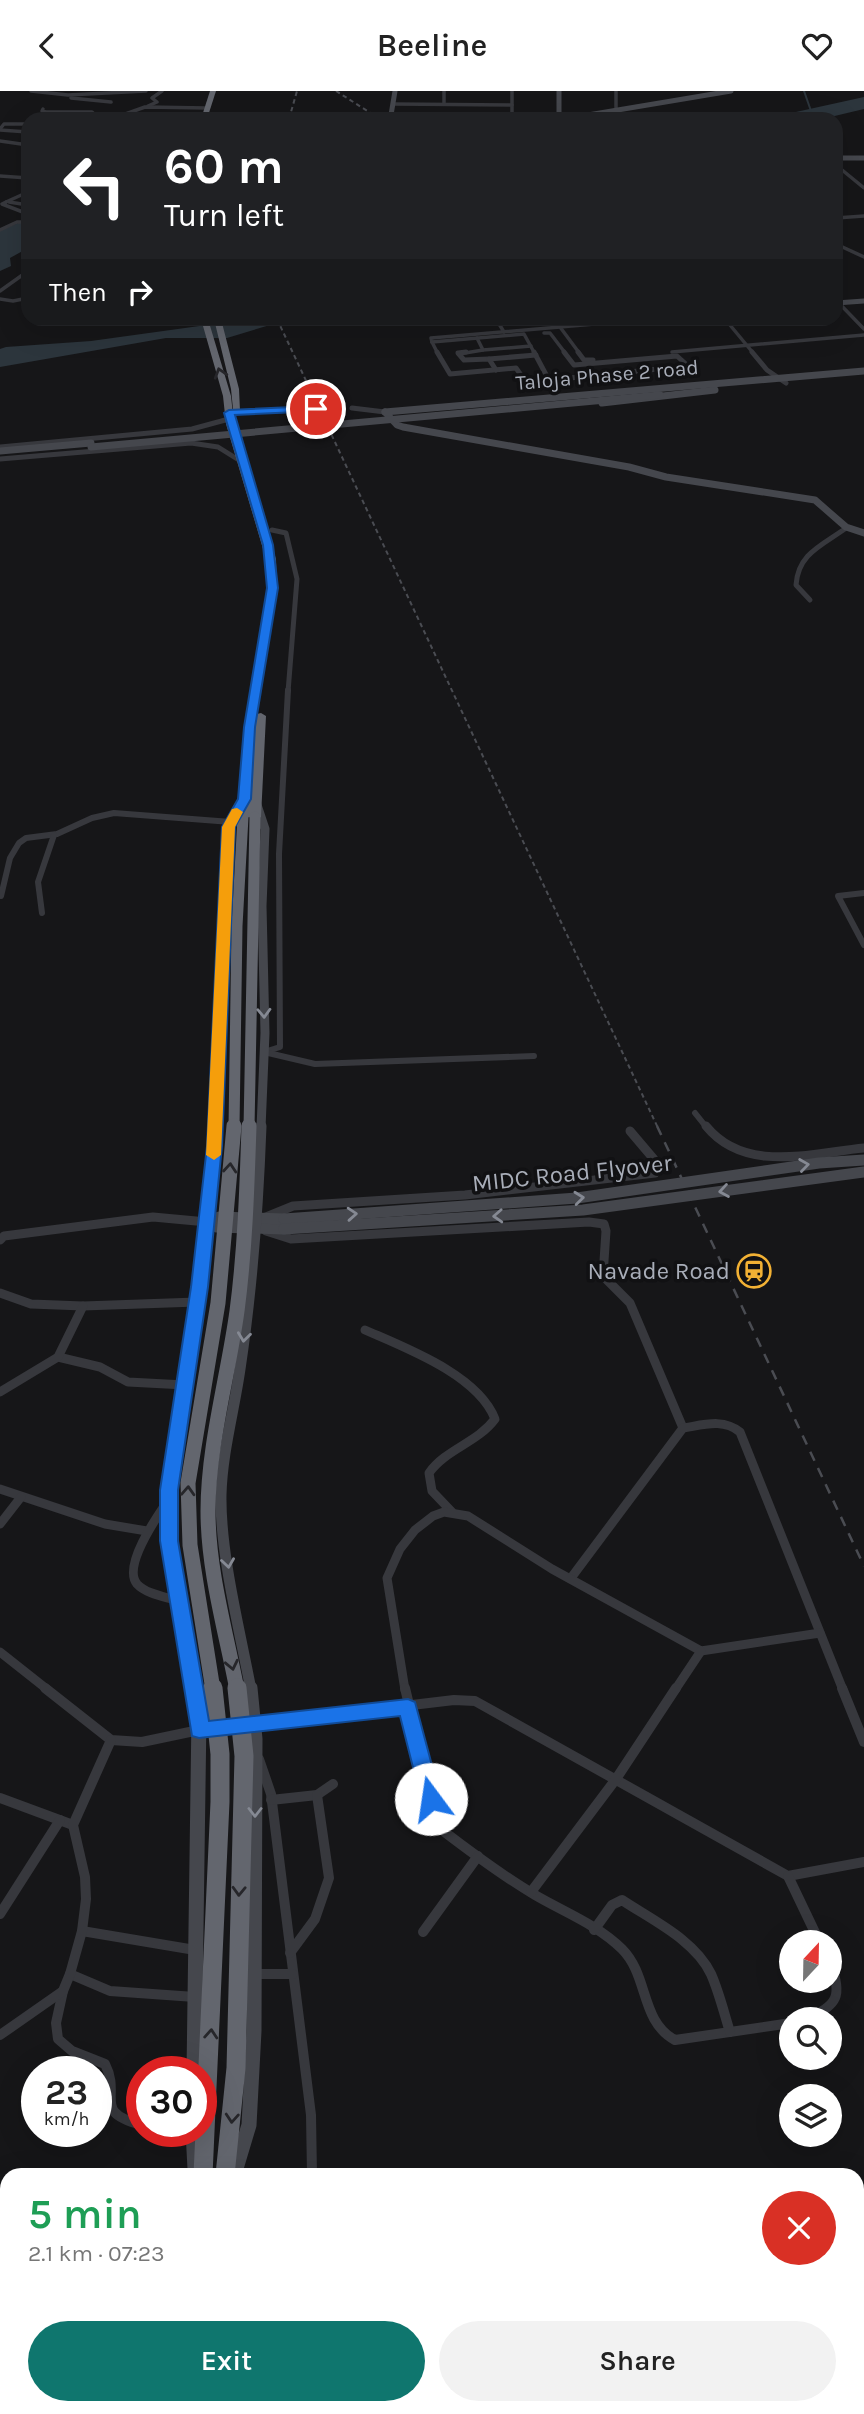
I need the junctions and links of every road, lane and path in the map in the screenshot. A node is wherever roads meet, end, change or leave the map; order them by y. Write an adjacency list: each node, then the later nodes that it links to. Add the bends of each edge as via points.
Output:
1 (34, 91): 12 (street)
2 (146, 91): 11 (street)
3 (162, 91): 18 (street, via 152,98 157,102)
4 (216, 91): 19 (highway); 26 (highway)
5 (395, 91): 15 (main road)
6 (444, 91): 16 (street)
7 (512, 91): 17 (street)
8 (559, 91): 29 (main road)
9 (616, 91): 21 (street)
10 (731, 91): 21 (main road)
11 (103, 93): 12 (street); 14 (street)
12 (58, 94): 13 (street)
13 (96, 101): 14 (street); 22 (street)
14 (111, 102): 22 (street)
15 (393, 104): 16 (street); 27 (main road)
16 (444, 104): 17 (street)
17 (512, 105): 28 (street)
18 (145, 107): 19 (street); 24 (street)
19 (207, 108): 25 (highway)
20 (43, 109): 22 (street)
21 (615, 110): 30 (main road)
22 (88, 111): 23 (street)
23 (92, 112)
24 (131, 112)
25 (207, 112)
26 (208, 112)
27 (392, 112)
28 (512, 112)
29 (560, 112)
30 (603, 112)
31 (21, 124): 32 (street, via 4,124)
32 (0, 130): 33 (street)
33 (21, 132)
34 (0, 141): 35 (street)
35 (21, 144)
36 (864, 157): 37 (main road)
37 (843, 158)
38 (843, 171): 42 (street)
39 (0, 176): 40 (street)
40 (21, 178)
41 (864, 178): 42 (street)
42 (853, 179): 43 (street)
43 (864, 188)
44 (21, 195): 45 (street)
45 (6, 202): 46 (street); 47 (street, via 2,204)
46 (21, 204)
47 (21, 215)
48 (864, 216): 49 (street)
49 (843, 218)
50 (21, 221): 51 (street)
51 (0, 230)
52 (843, 247): 53 (street)
53 (849, 250): 54 (street); 55 (street)
54 (843, 251)
55 (864, 257)
56 (21, 275): 58 (street)
57 (0, 277): 58 (street)
58 (13, 280): 59 (street)
59 (0, 291)
60 (0, 299): 62 (street)
61 (21, 299): 62 (street)
62 (13, 301): 65 (street)
63 (864, 301): 64 (main road)
64 (843, 302)
65 (21, 303)
66 (843, 308): 73 (street)
67 (206, 326): 94 (highway, one-way to 67)
68 (219, 326): 94 (highway)
69 (500, 326): 74 (street)
70 (571, 326): 72 (street)
71 (731, 326): 80 (street)
72 (559, 327): 75 (street); 85 (street, via 584,361)
73 (864, 329)
74 (504, 332): 75 (street); 78 (street, via 431,338)
75 (523, 333): 77 (street); 79 (street); 85 (street, via 550,333 574,366)
76 (864, 335): 80 (street)
77 (477, 338): 78 (street); 81 (street)
78 (432, 342): 86 (street, via 450,374)
79 (531, 346): 81 (street); 82 (street)
80 (747, 346): 83 (street); 89 (street, via 767,370)
81 (484, 350): 84 (street, via 458,353 464,360)
82 (536, 355): 84 (street); 88 (street)
83 (657, 356): 85 (street); 88 (street, via 678,356 688,367)
84 (489, 359): 86 (street)
85 (611, 360)
86 (496, 370): 88 (street, via 517,368 529,386 552,384)
87 (864, 373): 89 (main road, Taloja Phase 2 road)
88 (550, 380)
89 (784, 380): 90 (main road, Taloja Phase 2 road)
90 (716, 387): 93 (main road, Taloja Phase 2 road, via 672,385); 95 (main road, Taloja Phase 2 road, via 629,402); 96 (main road, bridge)
91 (352, 408): 93 (street, Taloja Phase 2 road)
92 (316, 409): 94 (street)
93 (385, 412): 95 (main road)
94 (232, 415): 96 (street, via 192,429); 97 (highway); 99 (highway)
95 (394, 421): 98 (main road, via 403,427 648,473 815,500)
96 (0, 453): 97 (street, via 191,443 216,445)
97 (242, 462): 102 (highway, via 268,545 272,588 250,727)
98 (846, 529): 100 (main road); 101 (street, via 799,561 796,585)
99 (272, 530): 102 (highway, via 279,559 279,599); 109 (street, via 286,533 297,579 280,828 280,1047)
100 (864, 533)
101 (810, 600)
102 (250, 799): 103 (main road); 103 (highway); 109 (main road, one-way to 109, via 265,829)
103 (243, 819): 104 (street, via 114,813); 116 (main road); 175 (highway, one-way to 103, bridge, via 214,2001 220,1772 213,1685 190,1556 187,1510 218,1303 233,1135); 176 (highway, one-way to 176, bridge, via 247,1203 208,1512 213,1567 240,1703 244,1756 236,2068)
104 (54, 835): 106 (street, via 18,841); 107 (street, via 36,882)
105 (864, 893): 108 (street, via 838,896)
106 (1, 896)
107 (42, 913)
108 (864, 945)
109 (264, 1052): 110 (street, via 314,1064); 117 (main road)
110 (534, 1056)
111 (695, 1113): 113 (street, via 722,1145 753,1156)
112 (630, 1131): 117 (street, via 654,1157 658,1164 655,1173 464,1195 293,1206)
113 (864, 1148)
114 (864, 1160): 118 (main road, MIDC Road Flyover, one-way to 114, bridge, via 577,1198)
115 (864, 1173): 118 (main road, MIDC Road Flyover, one-way to 118, bridge, via 583,1210)
116 (207, 1222): 117 (main road, via 217,1227); 119 (street, via 153,1217); 121 (main road)
117 (259, 1224): 118 (main road); 127 (street, via 291,1239 604,1224 603,1276 630,1303); 140 (main road, one-way to 140, via 221,1496)
118 (284, 1224)
119 (0, 1240)
120 (0, 1293): 122 (street, via 31,1304)
121 (197, 1302): 122 (street); 125 (main road)
122 (83, 1306): 124 (street)
123 (365, 1330): 131 (street, via 449,1371 495,1411 495,1419 478,1440 449,1454 429,1473 432,1491)
124 (58, 1357): 125 (street, via 100,1367 128,1382); 126 (street)
125 (185, 1385): 130 (main road)
126 (0, 1392)
127 (683, 1428): 134 (street); 136 (street, via 728,1424 740,1432)
128 (0, 1489): 129 (street)
129 (21, 1497): 132 (street); 133 (street, via 105,1524)
130 (169, 1499): 133 (street); 135 (main road, via 169,1541)
131 (452, 1512): 134 (street); 139 (street, via 430,1517 389,1564 387,1578)
132 (0, 1524)
133 (147, 1531): 135 (street, via 134,1567 135,1582)
134 (571, 1578): 137 (street)
135 (178, 1601): 141 (main road)
136 (820, 1633): 137 (street); 143 (street)
137 (701, 1651): 145 (street)
138 (0, 1652): 142 (street)
139 (408, 1707): 140 (street); 145 (street, via 475,1701); 152 (street, via 437,1822)
140 (254, 1725): 141 (street); 144 (main road)
141 (199, 1730): 142 (street, via 134,1744); 161 (main road)
142 (111, 1740): 151 (street)
143 (864, 1742)
144 (255, 1747): 149 (street); 165 (main road, one-way to 165)
145 (616, 1779): 154 (street); 155 (street)
146 (333, 1784): 147 (street)
147 (317, 1795): 149 (street); 162 (street, via 329,1878 315,1920)
148 (0, 1798): 150 (street)
149 (271, 1800): 162 (street)
150 (60, 1820): 151 (street); 156 (street)
151 (73, 1825): 159 (street, via 85,1877)
152 (478, 1856): 155 (street); 160 (street)
153 (864, 1862): 154 (street)
154 (788, 1876): 158 (street)
155 (531, 1892): 157 (street)
156 (0, 1913)
157 (594, 1930): 169 (street, via 627,1953 660,2034 675,2040); 169 (street, via 612,1905 622,1900 678,1937 710,1972)
158 (814, 1930)
159 (82, 1931): 161 (street); 163 (street)
160 (423, 1932)
161 (195, 1950): 167 (main road)
162 (290, 1953): 164 (street)
163 (70, 1974): 166 (street); 167 (street, via 110,1991)
164 (293, 1974): 165 (street); 178 (street, via 311,2115)
165 (255, 1975): 177 (main road, via 249,2125)
166 (63, 1991): 170 (street); 172 (street, via 55,2031 58,2042 106,2066 108,2106)
167 (195, 1997): 171 (main road)
168 (779, 2025): 169 (street)
169 (730, 2032)
170 (0, 2035)
171 (194, 2056)
172 (126, 2118)
173 (194, 2147): 174 (main road)
174 (195, 2168)
175 (203, 2168)
176 (226, 2168)
177 (236, 2168)
178 (312, 2168)

